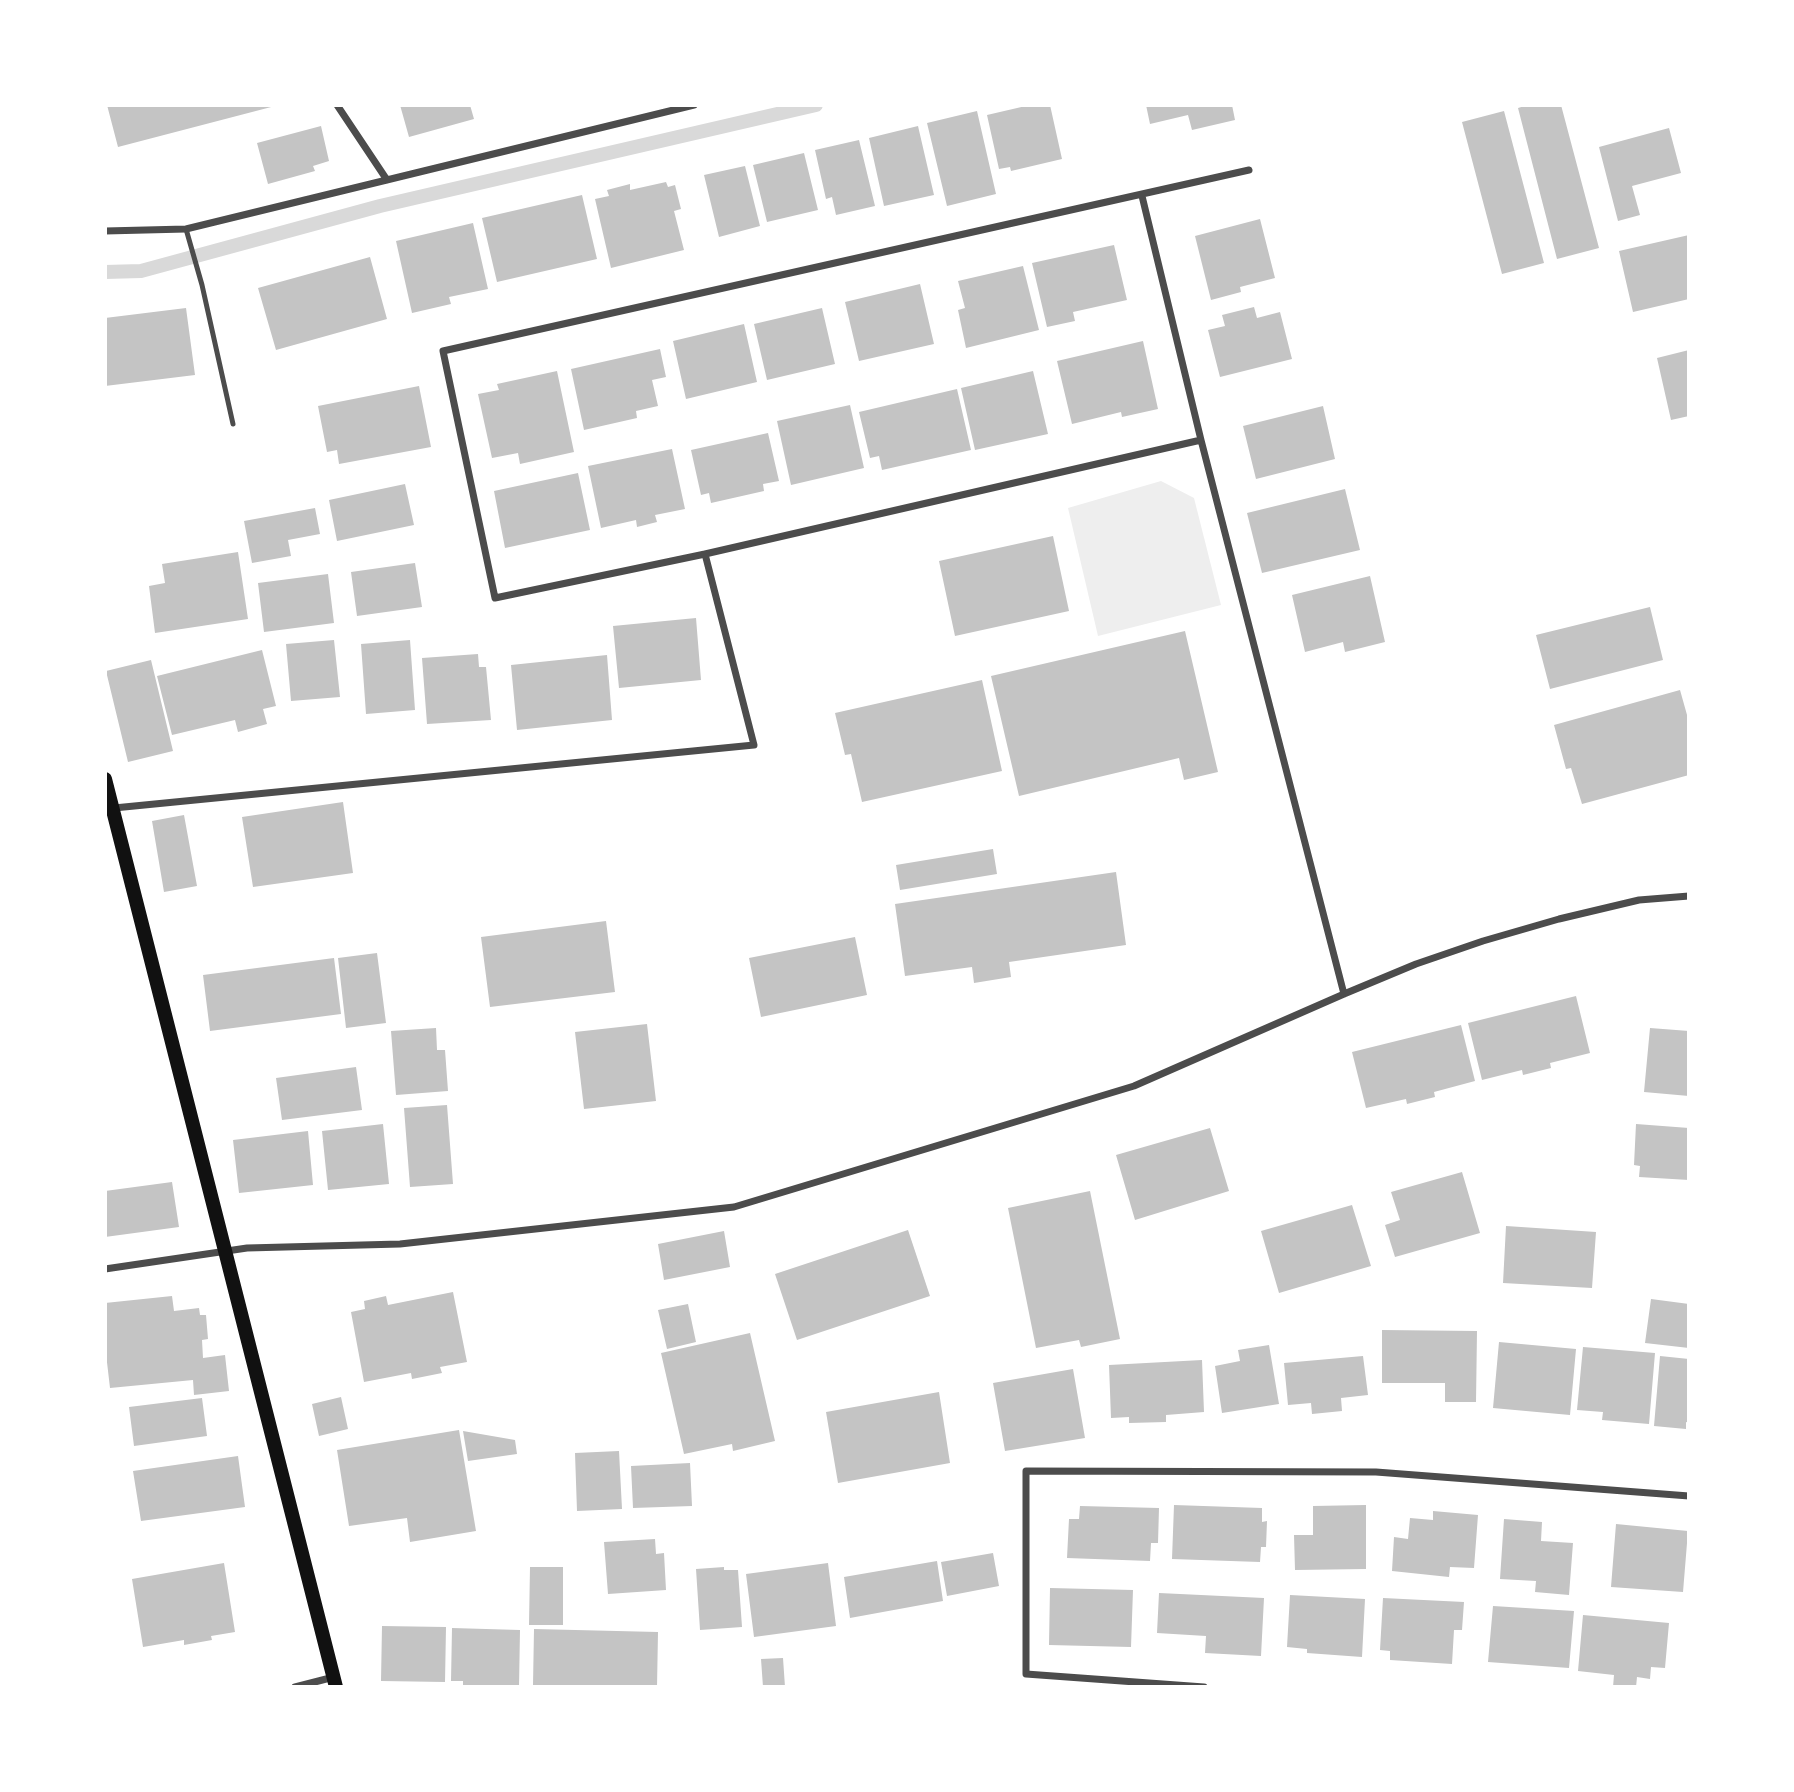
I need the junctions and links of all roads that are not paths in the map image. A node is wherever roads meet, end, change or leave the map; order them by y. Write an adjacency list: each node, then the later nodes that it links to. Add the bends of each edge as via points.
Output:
1 (337, 105): 5 (street)
2 (694, 105): 3 (street)
3 (682, 106): 5 (street)
4 (1249, 170): 6 (street)
5 (387, 180): 7 (street)
6 (1142, 196): 10 (street); 11 (street, via 443,351 495,598)
7 (186, 229): 8 (street); 9 (lane)
8 (105, 231)
9 (233, 424)
10 (1201, 440): 11 (street); 15 (street)
11 (705, 554): 13 (street, via 754,746)
12 (105, 779): 13 (main road)
13 (114, 808): 16 (main road)
14 (1689, 896): 15 (street, via 1639,901 1559,919 1427,960)
15 (1344, 994): 16 (street, via 1134,1086 734,1207 400,1244)
16 (225, 1252): 17 (street); 19 (main road)
17 (105, 1269)
18 (1689, 1496): 21 (street, via 1376,1472 1026,1471 1026,1674)
19 (335, 1682): 20 (street)
20 (295, 1687)
21 (1204, 1687)

